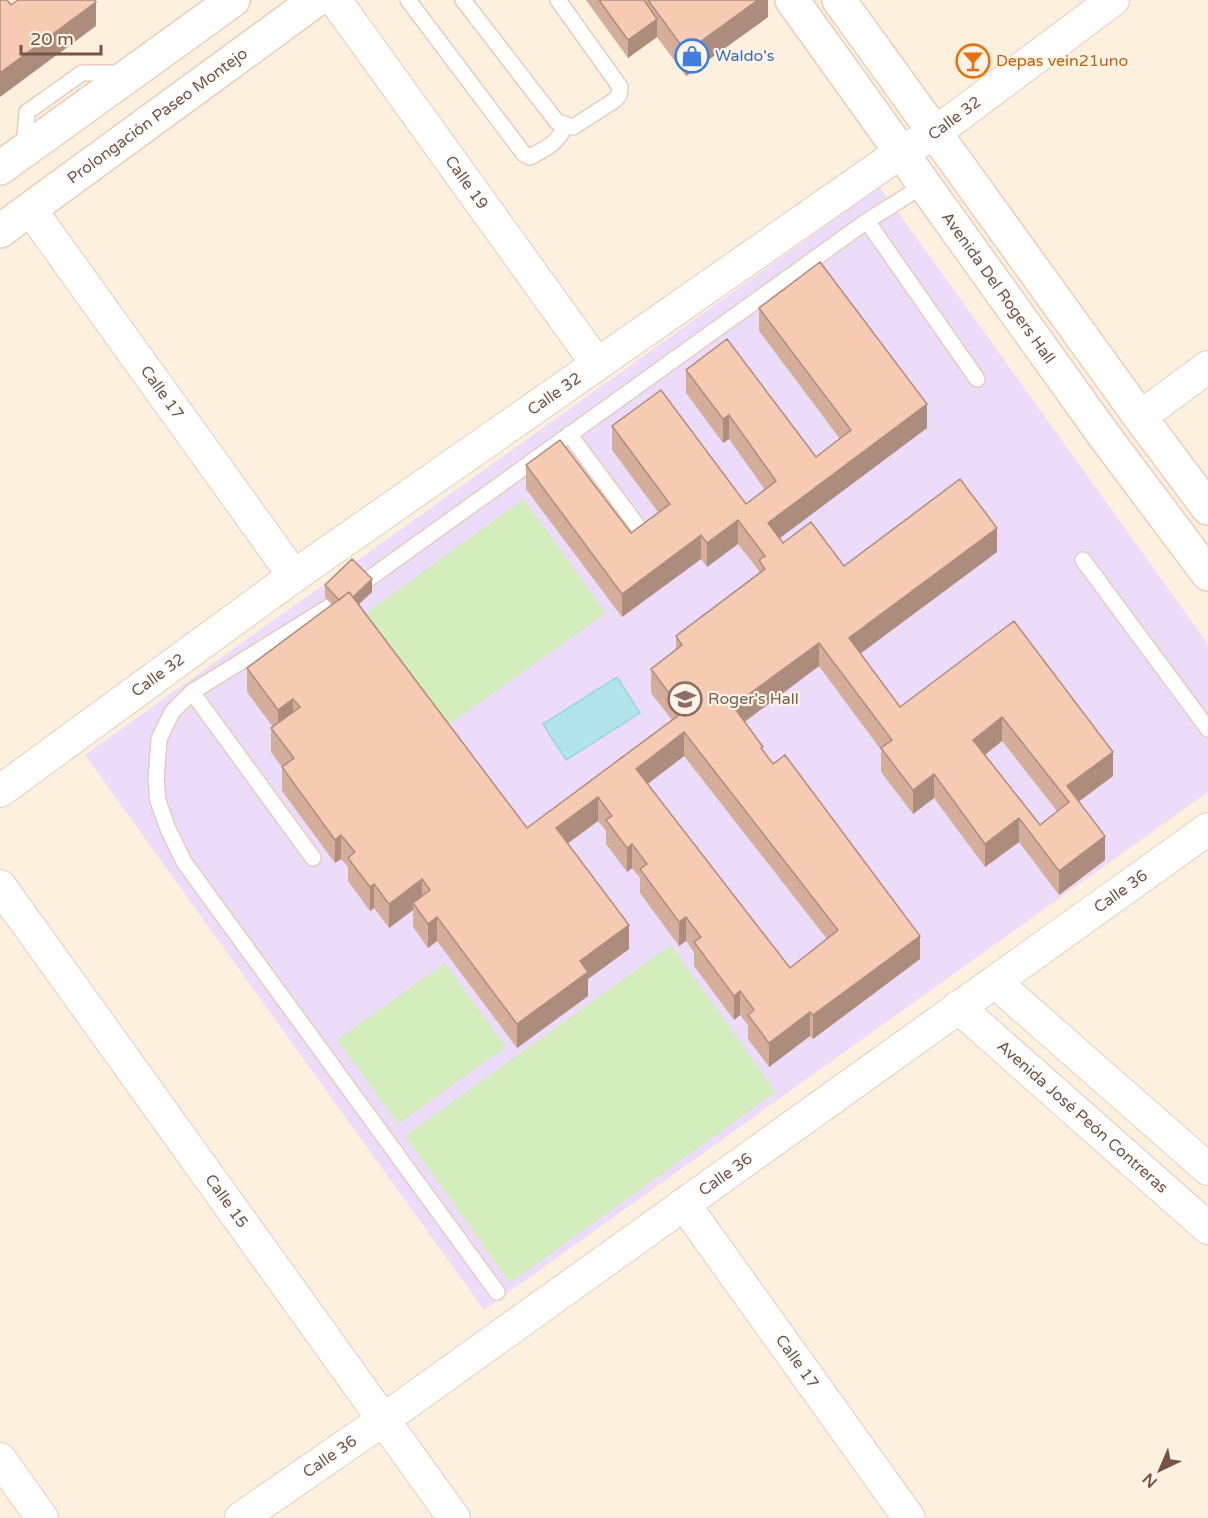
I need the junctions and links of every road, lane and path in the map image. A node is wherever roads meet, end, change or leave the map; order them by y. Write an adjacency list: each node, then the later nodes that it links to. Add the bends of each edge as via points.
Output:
1 (233, 0): 13 (street)
2 (316, 0): 15 (street, Prolongación Paseo Montejo)
3 (335, 0): 18 (street, Calle 19)
4 (408, 0): 10 (lane, via 524,154 530,157 550,146 562,135)
5 (463, 0): 10 (lane, via 557,122)
6 (558, 0): 10 (lane, via 620,87 615,100 573,127)
7 (792, 0): 12 (street, Avenida Del Rogers Hall)
8 (839, 0): 11 (street)
9 (1113, 0): 11 (street, Calle 32)
10 (565, 125)
11 (935, 133): 12 (street, Calle 32); 21 (street)
12 (901, 152): 14 (street, Avenida Del Rogers Hall); 18 (street, Calle 32)
13 (12, 160)
14 (924, 185): 16 (lane); 26 (street, Avenida Del Rogers Hall)
15 (30, 209): 17 (street, Prolongación Paseo Montejo); 27 (street, Calle 17)
16 (867, 221): 20 (lane); 22 (lane)
17 (0, 231)
18 (597, 364): 27 (street, Calle 32)
19 (1208, 367): 21 (street)
20 (977, 379)
21 (1140, 417): 23 (street)
22 (570, 434): 24 (lane); 28 (lane)
23 (1208, 508)
24 (642, 532)
25 (1083, 560): 31 (lane)
26 (1208, 574)
27 (294, 576): 32 (street, Calle 32)
28 (363, 583)
29 (332, 605): 30 (lane)
30 (192, 692): 34 (lane); 41 (lane, via 172,712 159,739 156,780 158,801 184,862)
31 (1208, 729)
32 (0, 791)
33 (1208, 830): 36 (street, Calle 36)
34 (313, 858)
35 (0, 886): 42 (street, Calle 15)
36 (995, 982): 37 (street, Calle 36); 38 (street)
37 (958, 1008): 39 (street, Calle 36); 40 (street, Avenida José Peón Contreras)
38 (1208, 1169)
39 (684, 1204): 42 (street, Calle 36); 47 (street, Calle 17)
40 (1208, 1228)
41 (497, 1292)
42 (383, 1420): 45 (street, Calle 36); 46 (street, Calle 15)
43 (0, 1460): 44 (street)
44 (42, 1518)
45 (241, 1518)
46 (454, 1518)
47 (909, 1518)

